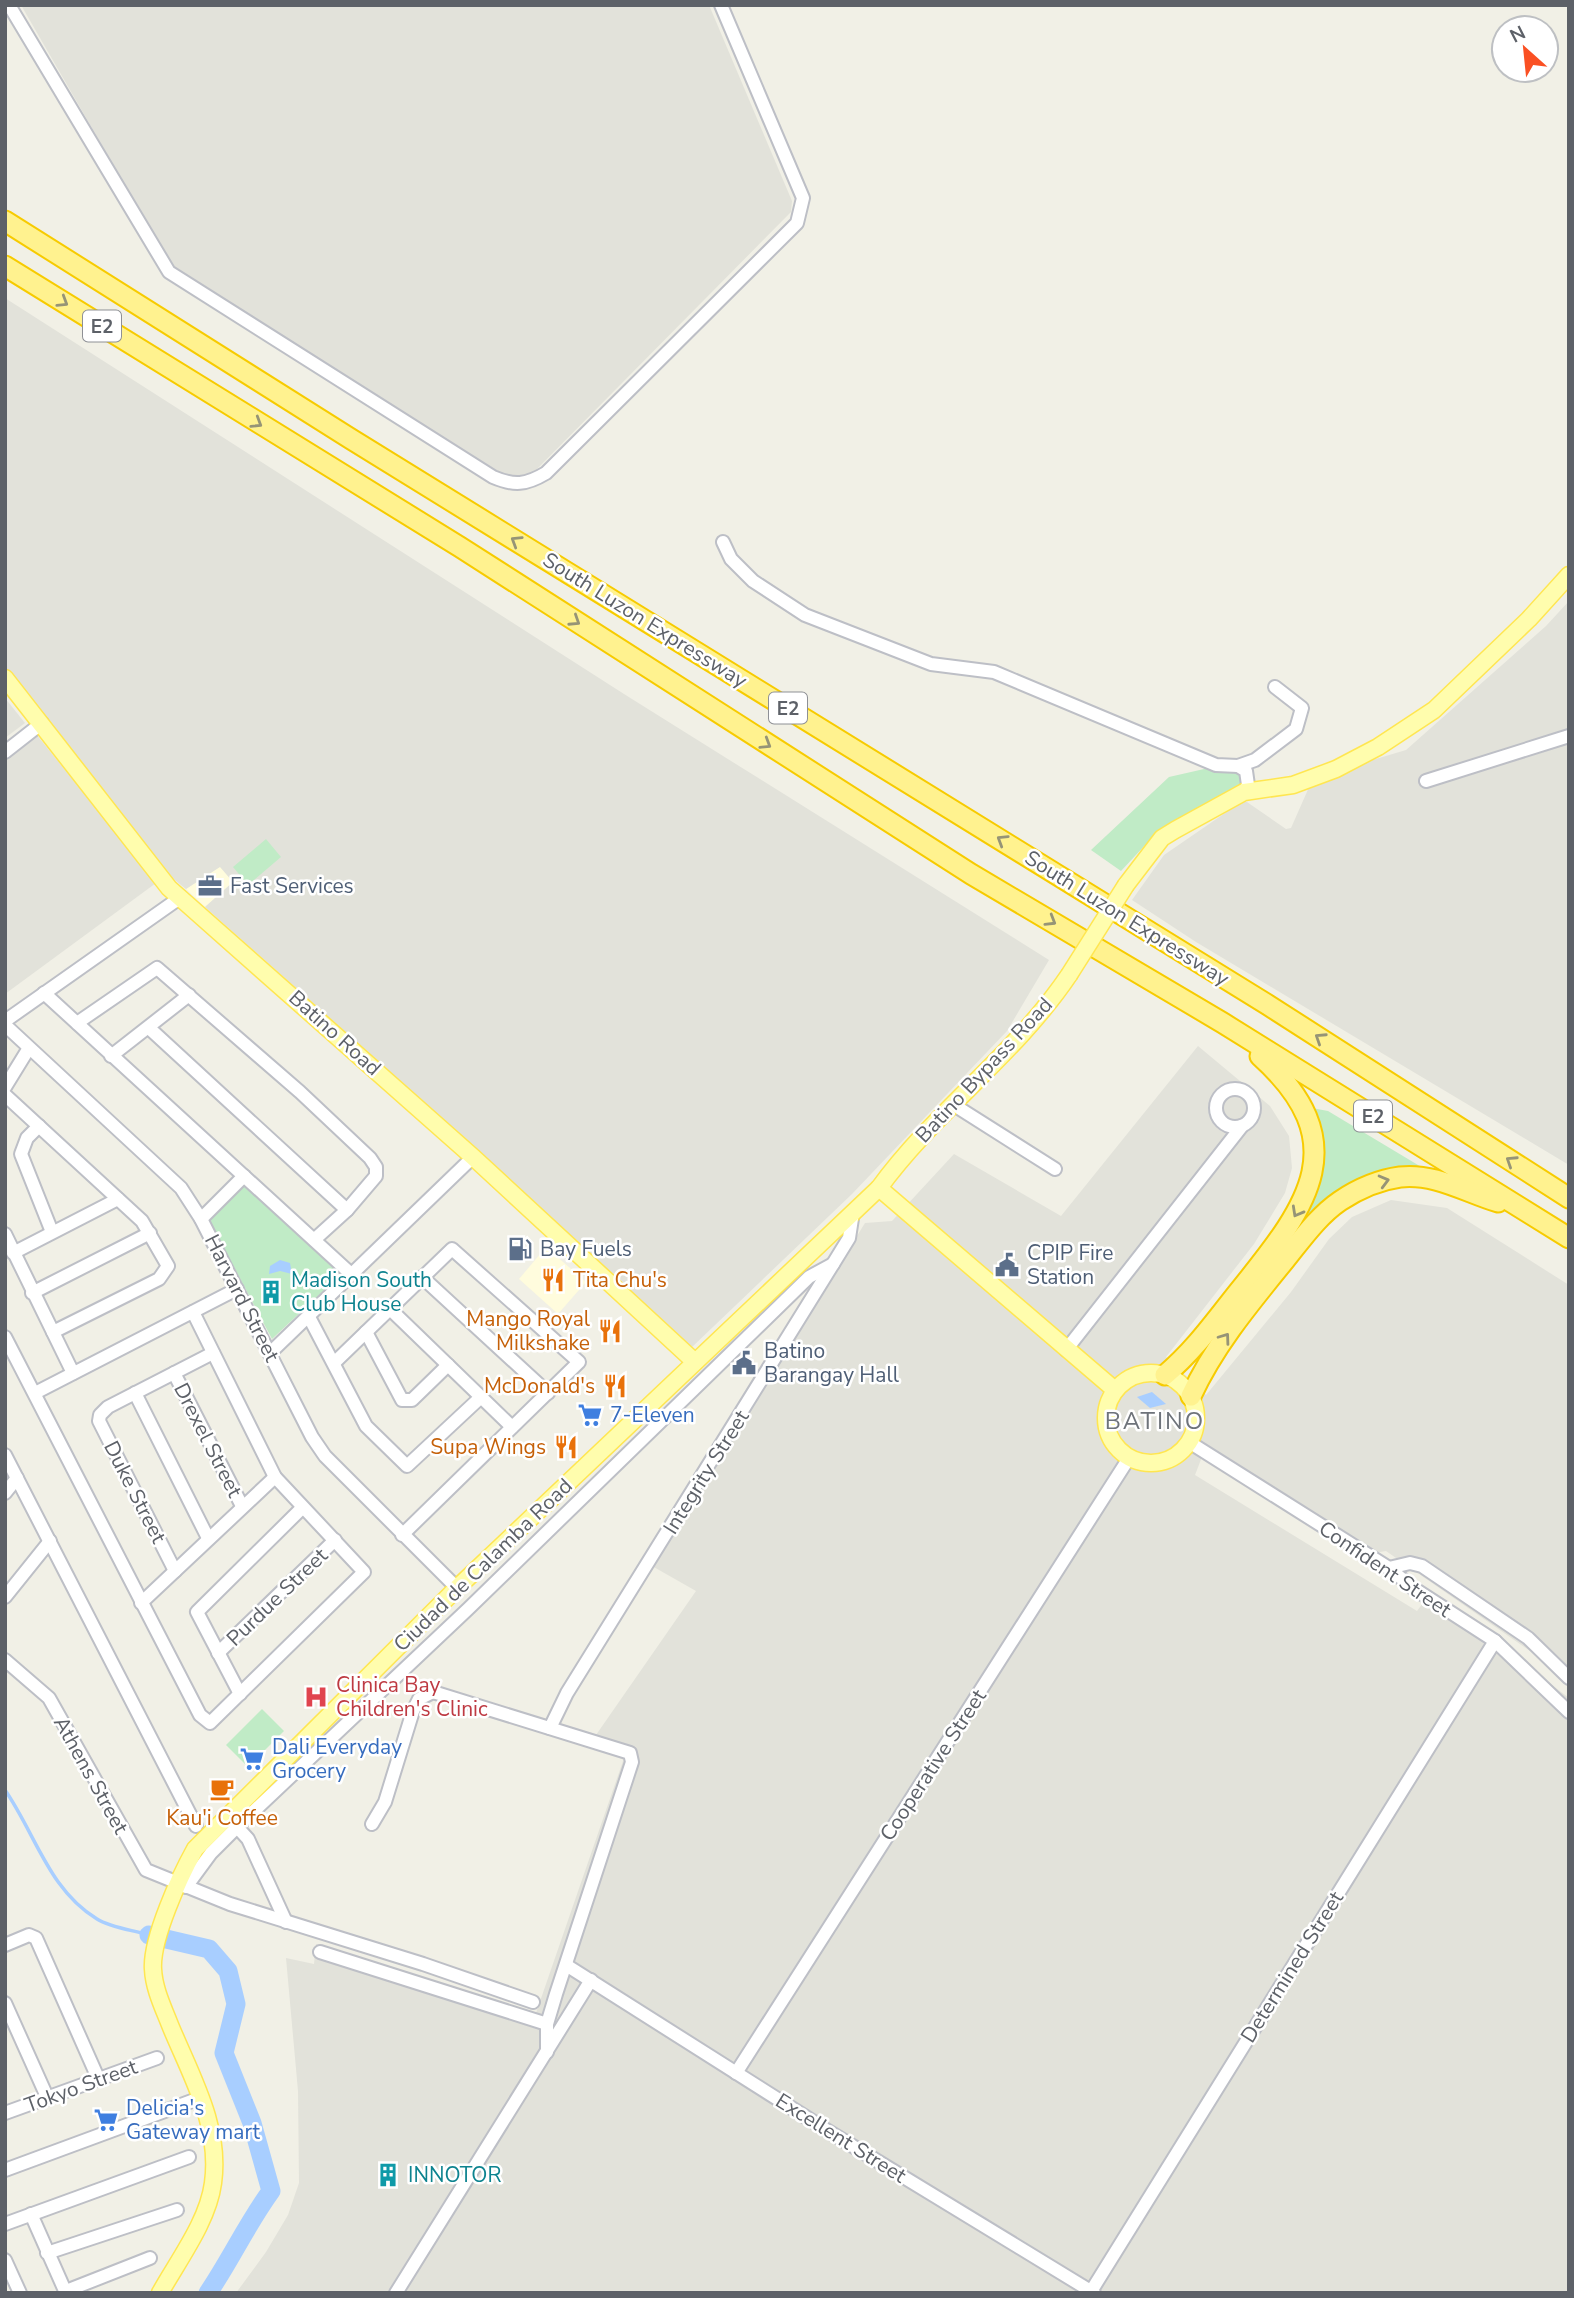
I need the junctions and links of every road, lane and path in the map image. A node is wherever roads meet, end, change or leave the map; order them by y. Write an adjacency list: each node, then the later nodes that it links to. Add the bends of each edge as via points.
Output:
1 (9, 5): 2 (street, via 169,272 511,485 530,483 546,473 797,223 803,198)
2 (721, 5)
3 (5, 221): 33 (highway, South Luzon Expressway / E2, one-way to 3, via 1268,1005)
4 (5, 266): 19 (highway, South Luzon Expressway / E2, one-way to 19, via 460,547 971,874)
5 (723, 542): 12 (street, via 731,559 753,581 805,615 931,664 994,672 1216,765)
6 (1569, 575): 14 (main road, Batino Bypass Road, via 1424,717 1336,769 1293,785)
7 (5, 678): 9 (main road, Batino Road)
8 (1275, 687): 12 (street, via 1302,708 1296,729 1255,760)
9 (42, 723): 11 (street); 15 (main road, Batino Road, via 169,888)
10 (1569, 736): 13 (street)
11 (5, 752)
12 (1238, 766): 14 (street, via 1246,771)
13 (1426, 780)
14 (1244, 792): 26 (main road, Batino Bypass Road, bridge, via 1161,838 1027,1031)
15 (181, 897): 16 (street); 29 (main road, Batino Road)
16 (44, 993): 18 (street); 20 (street)
17 (189, 995): 20 (street, via 157,968); 21 (street); 36 (street, via 374,1164 376,1176)
18 (5, 1023): 22 (street, Harvard Street)
19 (1223, 1023): 35 (highway, South Luzon Expressway / E2); 64 (highway, one-way to 64, via 1296,1095 1314,1139 1313,1168 1305,1197 1277,1244 1193,1351)
20 (77, 1024): 23 (street)
21 (149, 1028): 23 (street); 36 (street)
22 (29, 1048): 24 (street); 38 (street, Harvard Street, via 159,1166)
23 (111, 1056): 31 (street)
24 (5, 1087)
25 (5, 1095): 27 (street)
26 (954, 1105): 30 (street); 32 (main road, Batino Bypass Road)
27 (39, 1126): 34 (street); 39 (street, via 27,1138 21,1154)
28 (1242, 1126): 56 (street)
29 (473, 1157): 46 (street); 59 (main road, Batino Road)
30 (1055, 1169)
31 (243, 1176): 38 (street); 43 (street)
32 (878, 1188): 37 (main road, Batino Bypass Road); 56 (main road)
33 (1569, 1198)
34 (118, 1199): 39 (street); 40 (street)
35 (1522, 1209): 42 (highway, South Luzon Expressway / E2); 69 (highway, one-way to 35, via 1206,1363 1263,1287 1313,1226 1357,1191 1391,1179 1428,1177)
36 (347, 1210): 43 (street)
37 (853, 1212): 45 (street, Integrity Street, via 849,1238); 59 (main road, Ciudad de Calamba Road)
38 (201, 1219): 48 (street, Harvard Street)
39 (52, 1232): 44 (street)
40 (150, 1233): 49 (street); 53 (street, via 168,1266 166,1273)
41 (5, 1234): 44 (street)
42 (1569, 1238)
43 (315, 1240): 46 (street)
44 (13, 1253): 49 (street)
45 (833, 1264): 95 (street, Integrity Street, via 567,1693); 98 (street, via 809,1277)
46 (351, 1274): 52 (street)
47 (422, 1278): 50 (street); 68 (street); 68 (street, via 452,1249 579,1362)
48 (237, 1289): 51 (street); 58 (street, Harvard Street)
49 (32, 1293): 53 (street)
50 (389, 1308): 54 (street); 61 (street)
51 (193, 1312): 57 (street); 62 (street)
52 (309, 1317): 58 (street); 60 (street)
53 (52, 1332): 62 (street)
54 (366, 1332): 60 (street); 61 (street, via 402,1400 412,1400)
55 (5, 1337): 66 (street)
56 (1066, 1350): 65 (main road)
57 (213, 1353): 63 (street, Duke Street); 75 (street)
58 (270, 1353): 80 (street, Harvard Street, via 325,1456)
59 (695, 1362): 86 (main road, Ciudad de Calamba Road)
60 (334, 1363): 70 (street, via 366,1426 407,1465)
61 (448, 1365): 70 (street)
62 (74, 1373): 66 (street)
63 (174, 1373): 67 (street, Duke Street); 78 (street, Drexel Street)
64 (1165, 1375): 65 (main road, via 1138,1375); 69 (main road)
65 (1115, 1390): 74 (main road, via 1107,1408 1107,1427 1115,1445)
66 (35, 1393): 88 (street)
67 (135, 1393): 81 (street); 85 (street, Duke Street, via 108,1407 99,1420)
68 (548, 1393): 71 (street)
69 (1191, 1396): 72 (main road, via 1196,1420)
70 (481, 1397): 71 (street)
71 (512, 1427): 80 (street)
72 (1189, 1442): 74 (main road, via 1169,1459 1142,1462); 84 (street, Confident Street)
73 (5, 1455): 76 (street)
74 (1129, 1458): 110 (street, Cooperative Street)
75 (275, 1477): 78 (street); 79 (street)
76 (17, 1478): 77 (street); 83 (street)
77 (5, 1493)
78 (242, 1506): 81 (street)
79 (302, 1508): 82 (street); 90 (street, via 197,1612)
80 (402, 1535): 86 (street, Harvard Street)
81 (208, 1538): 85 (street)
82 (335, 1540): 90 (street, Purdue Street); 93 (street, via 364,1572)
83 (50, 1541): 87 (street); 97 (street)
84 (1389, 1567): 89 (street, Confident Street); 92 (street, via 1422,1566 1528,1638)
85 (175, 1571): 88 (street)
86 (457, 1588): 99 (main road, Ciudad de Calamba Road, via 208,1833 195,1849)
87 (5, 1597)
88 (141, 1603): 93 (street, via 200,1715 210,1723)
89 (1495, 1641): 94 (street, Confident Street); 124 (street, Determined Street)
90 (218, 1653): 93 (street)
91 (5, 1660): 99 (street, Athens Street, via 49,1699 140,1864 152,1874)
92 (1569, 1678)
93 (240, 1694)
94 (1569, 1712)
95 (550, 1728): 96 (street, via 433,1692 419,1699 385,1802); 103 (street, via 630,1753 632,1762)
96 (372, 1824)
97 (196, 1826)
98 (237, 1827): 99 (street); 100 (street, via 248,1839)
99 (182, 1885): 100 (street, Athens Street); 112 (main road, Ciudad de Calamba Road, via 170,1905 154,1958 158,1995)
100 (286, 1922): 105 (street, Athens Street)
101 (5, 1945): 111 (street, via 29,1935 36,1938)
102 (320, 1952): 107 (street)
103 (566, 1965): 104 (street, Excellent Street); 107 (street)
104 (591, 1980): 108 (street); 110 (street, Excellent Street)
105 (533, 2002)
106 (5, 2003): 113 (street)
107 (547, 2024): 108 (street)
108 (547, 2052): 127 (street)
109 (156, 2058): 111 (street, Tokyo Street)
110 (736, 2073): 124 (street, Excellent Street)
111 (98, 2078): 113 (street, Tokyo Street)
112 (200, 2098): 116 (street); 126 (main road, Ciudad de Calamba Road, via 214,2133 213,2183 208,2205)
113 (48, 2099): 114 (street, Tokyo Street)
114 (5, 2113)
115 (189, 2157): 118 (street)
116 (5, 2170)
117 (177, 2210): 120 (street)
118 (31, 2214): 119 (street); 120 (street)
119 (5, 2224)
120 (47, 2253): 123 (street)
121 (150, 2258): 123 (street)
122 (5, 2260): 125 (street)
123 (66, 2292)
124 (1092, 2292)
125 (20, 2293)
126 (160, 2293)
127 (396, 2293)

